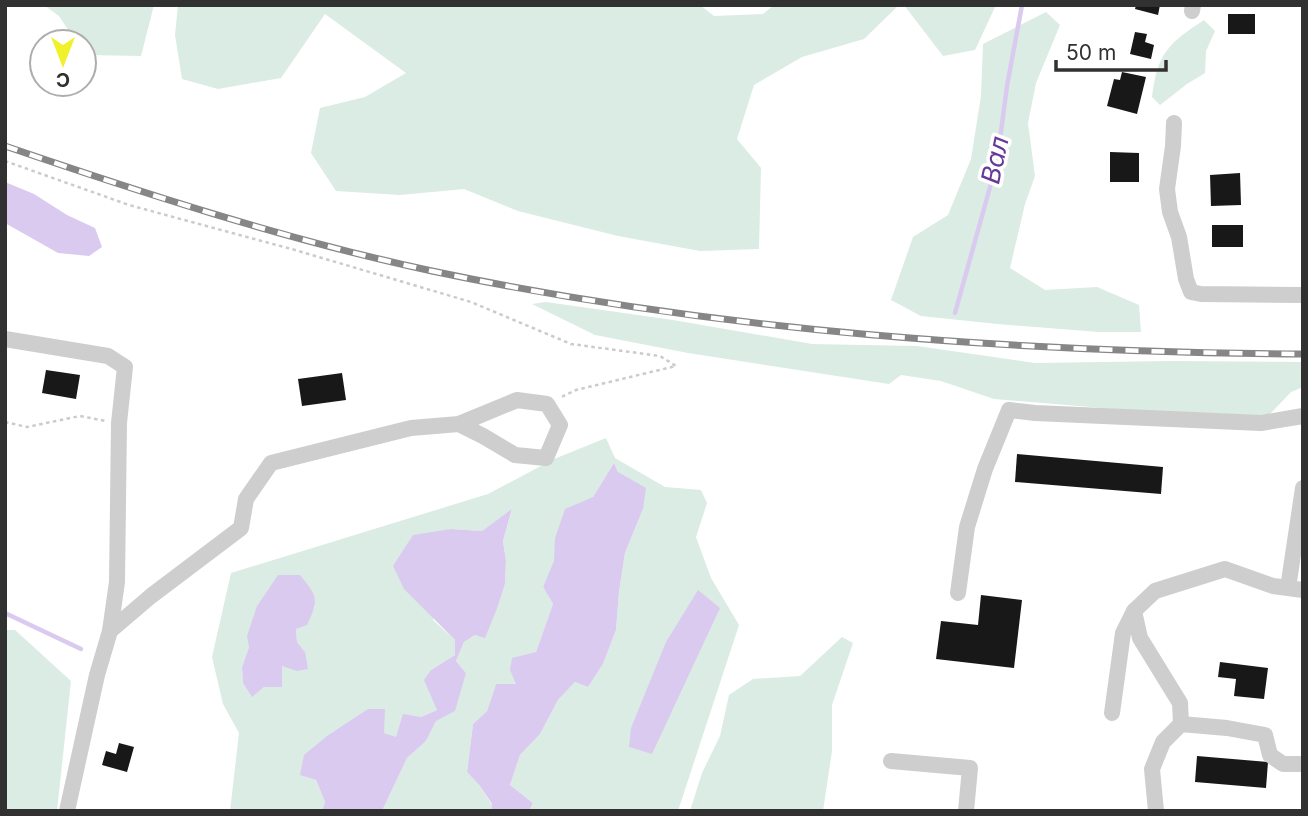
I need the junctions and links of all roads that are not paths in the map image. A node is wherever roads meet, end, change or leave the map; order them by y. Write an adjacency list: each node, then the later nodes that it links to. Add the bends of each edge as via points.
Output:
1 (1174, 123): 2 (street, via 1167,189 1191,292)
2 (1303, 295)
3 (5, 339): 10 (street, via 108,356 125,367 117,582)
4 (1303, 416): 8 (street, via 1261,423 1009,410 967,527)
5 (458, 424): 5 (street, via 517,400 547,404 560,425 546,458 515,455); 10 (street, via 411,428 271,463 246,499 241,528)
6 (1303, 488): 7 (street)
7 (1295, 589): 9 (street, via 1225,569 1155,591)
8 (958, 593)
9 (1134, 611): 11 (street, via 1123,633); 12 (street, via 1140,638 1181,703)
10 (110, 631): 15 (street)
11 (1112, 713)
12 (1181, 724): 14 (street, via 1265,735 1270,755 1283,764); 17 (street, via 1163,742 1152,769)
13 (891, 761): 16 (street, via 970,768)
14 (1303, 764)
15 (67, 811)
16 (966, 811)
17 (1156, 811)

